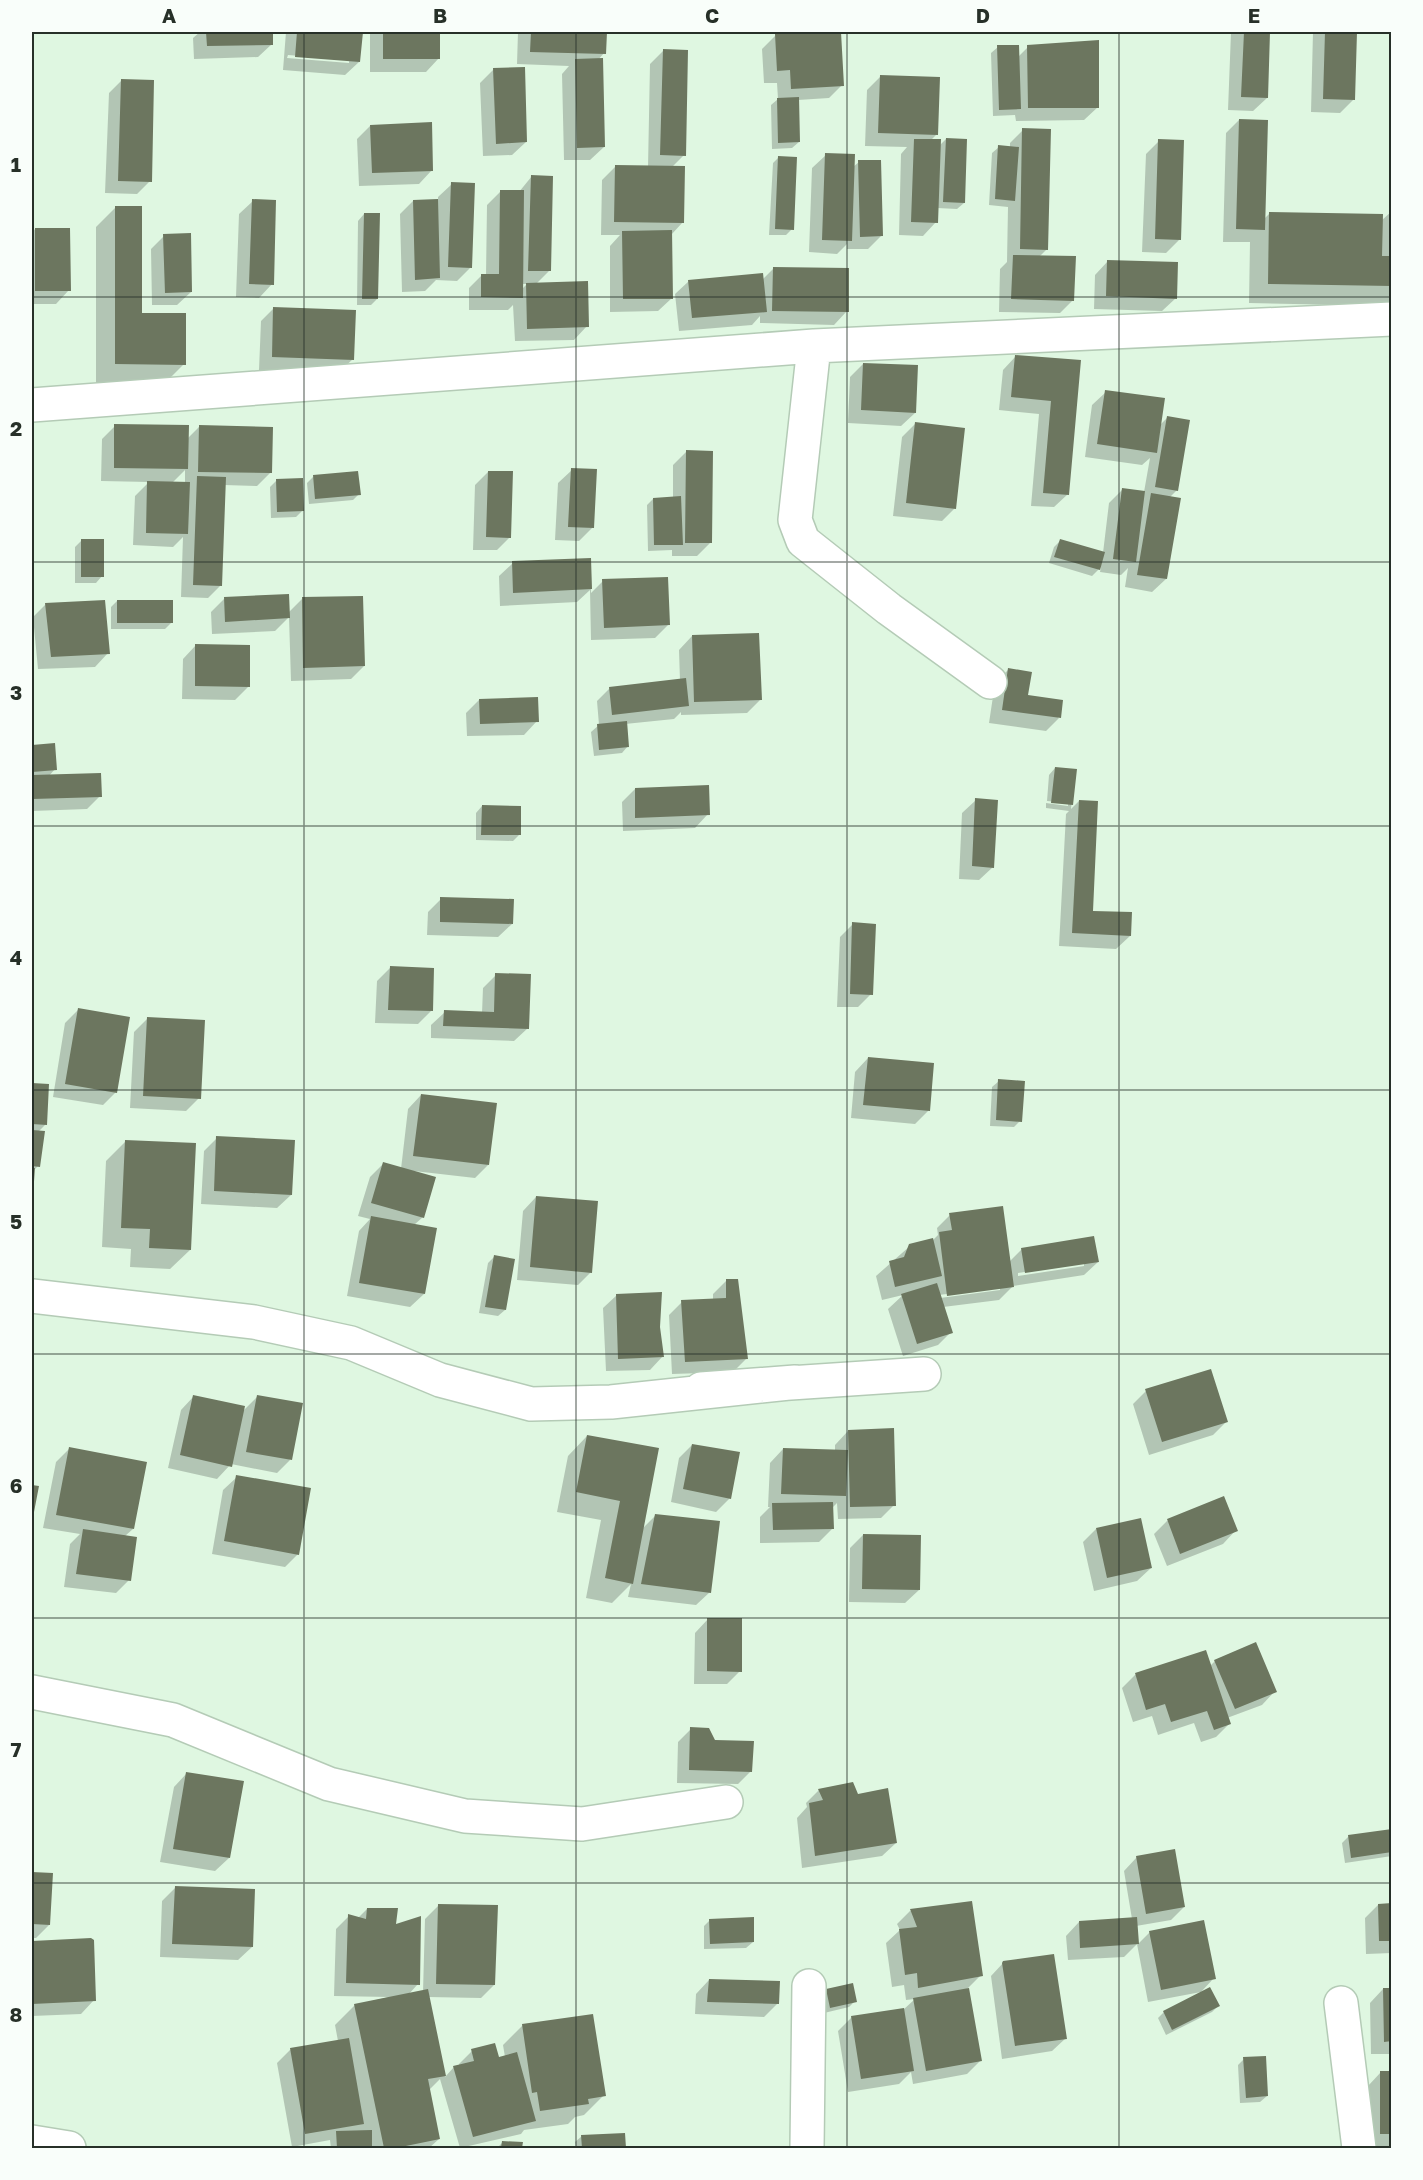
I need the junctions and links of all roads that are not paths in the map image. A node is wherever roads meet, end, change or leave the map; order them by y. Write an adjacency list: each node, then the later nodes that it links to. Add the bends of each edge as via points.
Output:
1 (1392, 320): 2 (street)
2 (814, 346): 3 (street); 4 (street, via 795,520 803,541)
3 (32, 405)
4 (990, 682)
5 (32, 1296): 6 (street, via 265,1324 351,1343 440,1380 531,1404 611,1402 789,1383)
6 (924, 1374)
7 (32, 1692): 8 (street, via 173,1720 329,1784 465,1816 582,1824)
8 (726, 1802)
9 (808, 1986): 13 (street)
10 (1341, 2003): 14 (street)
11 (32, 2142): 12 (street)
12 (69, 2148)
13 (807, 2148)
14 (1359, 2148)

